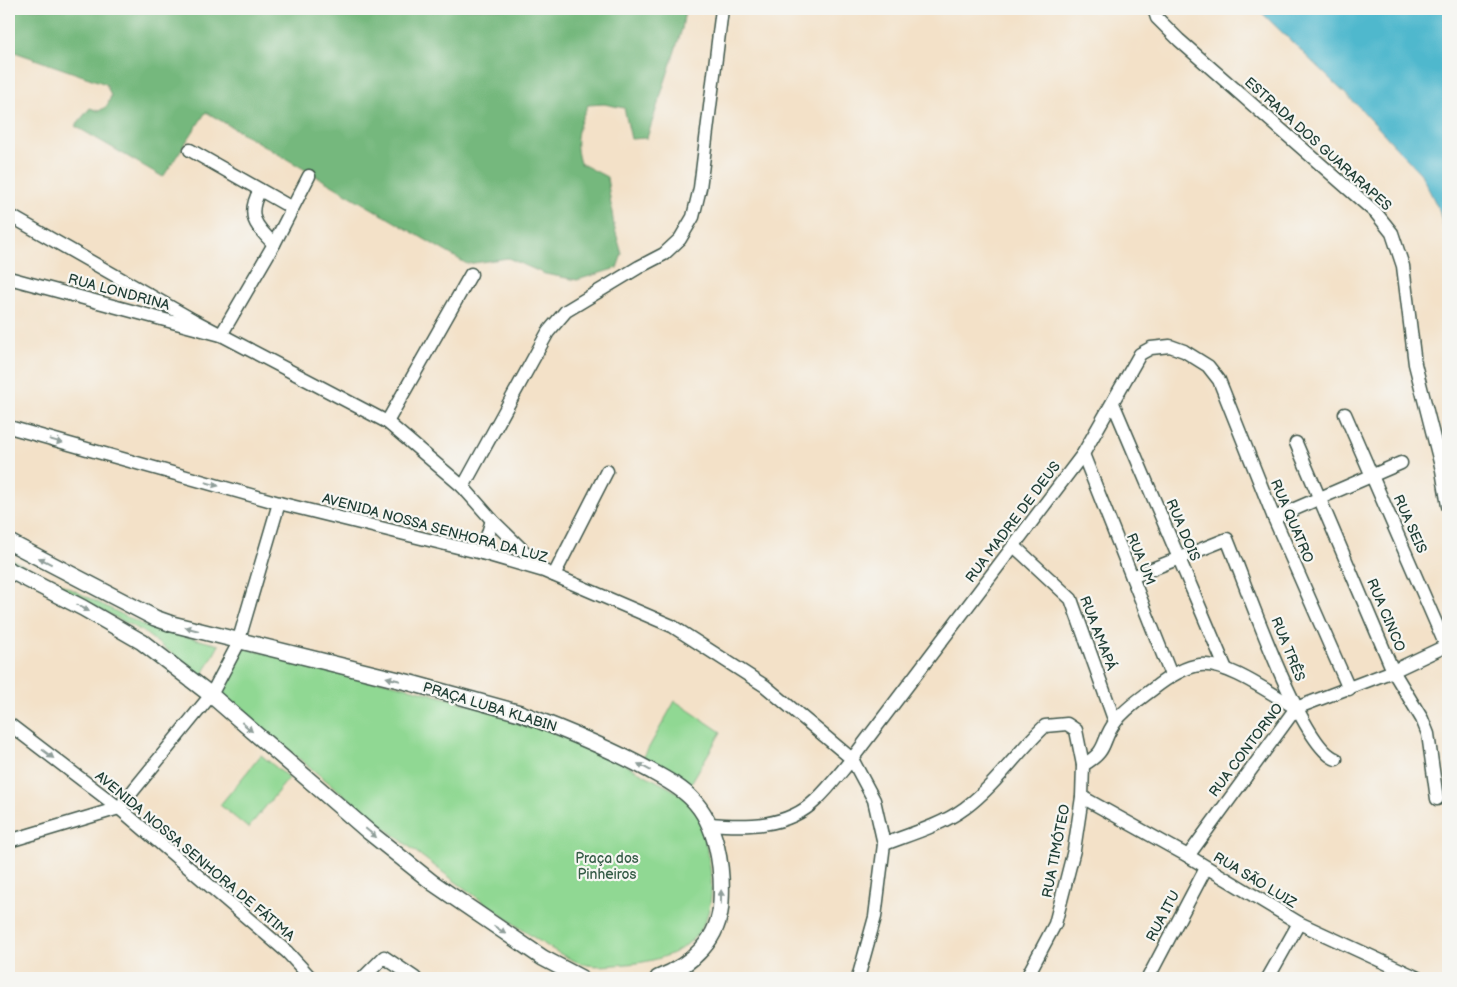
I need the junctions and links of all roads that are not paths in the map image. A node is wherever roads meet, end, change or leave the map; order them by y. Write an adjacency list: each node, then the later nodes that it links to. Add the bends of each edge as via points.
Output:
1 (722, 9): 22 (street, via 700,188 693,217 680,239 664,254 639,266 556,320)
2 (1154, 9): 25 (street, ESTRADA DOS GUARARAPES, via 1157,18 1179,40 1376,213 1392,233 1402,266 1415,364)
3 (190, 150): 5 (street)
4 (309, 176): 6 (street)
5 (260, 190): 6 (street); 8 (street, via 253,203 252,214 259,230)
6 (292, 208): 8 (street)
7 (9, 215): 11 (street)
8 (274, 244): 11 (street)
9 (471, 274): 15 (street)
10 (9, 278): 11 (street, RUA LONDRINA)
11 (221, 335): 15 (street)
12 (1208, 366): 13 (street, RUA MADRE DE DEUS, via 1170,346 1151,348 1140,354); 26 (street, RUA QUATRO, via 1219,380)
13 (1113, 403): 18 (street, RUA MADRE DE DEUS); 31 (street, RUA DOIS)
14 (1345, 414): 21 (street, RUA SEIS)
15 (387, 422): 22 (street)
16 (9, 427): 24 (street, AVENIDA NOSSA SENHORA DA LUZ, one-way to 24)
17 (1296, 443): 23 (street, RUA CINCO)
18 (1083, 454): 29 (street, RUA MADRE DE DEUS); 34 (street, RUA UM)
19 (1401, 463): 21 (street)
20 (607, 471): 33 (street)
21 (1372, 474): 23 (street); 36 (street, RUA SEIS)
22 (463, 487): 27 (street)
23 (1320, 498): 26 (street); 38 (street, RUA CINCO)
24 (278, 503): 30 (street, AVENIDA NOSSA SENHORA DA LUZ); 35 (street)
25 (1448, 506)
26 (1274, 518): 40 (street, RUA QUATRO)
27 (492, 520): 30 (street); 33 (street)
28 (9, 542): 35 (main road, PRAÇA LUBA KLABIN, one-way to 28, via 155,618)
29 (1014, 546): 43 (street, RUA AMAPÁ, via 1072,599); 45 (street, RUA MADRE DE DEUS)
30 (482, 553): 33 (street, AVENIDA NOSSA SENHORA DA LUZ)
31 (1179, 558): 34 (street); 37 (street, RUA DOIS); 42 (street, RUA TRÊS, via 1228,539)
32 (9, 570): 41 (main road, one-way to 41, via 142,642)
33 (549, 573): 45 (street, AVENIDA NOSSA SENHORA DA LUZ, via 672,626 765,686)
34 (1132, 577): 39 (street, RUA UM)
35 (240, 641): 41 (street); 51 (main road, PRAÇA LUBA KLABIN, one-way to 35, via 693,799 674,784 576,734 511,710)
36 (1447, 645): 38 (street)
37 (1226, 669): 39 (street, RUA CONTORNO, via 1198,665); 42 (street, RUA CONTORNO)
38 (1393, 671): 40 (street); 49 (street, RUA CINCO, via 1422,718 1428,734)
39 (1171, 675): 43 (street, RUA CONTORNO)
40 (1350, 688): 42 (street)
41 (211, 694): 50 (street); 61 (main road, one-way to 61, via 433,883 543,958)
42 (1296, 708): 46 (street, RUA TRÊS, via 1321,749); 54 (street, RUA CONTORNO)
43 (1115, 722): 47 (street, RUA CONTORNO, via 1097,757)
44 (9, 724): 50 (street, AVENIDA NOSSA SENHORA DE FÁTIMA, one-way to 50)
45 (852, 759): 51 (street, RUA MADRE DE DEUS, via 815,801 797,814 754,826); 53 (street, AVENIDA NOSSA SENHORA DA LUZ, via 874,800)
46 (1336, 759)
47 (1083, 765): 48 (street, RUA TIMÓTEO); 53 (street, RUA TIMÓTEO, via 1076,730 1066,724 1045,726 1015,760 964,808 940,822)
48 (1082, 797): 54 (street, RUA SÃO LUIZ); 57 (street, RUA TIMÓTEO, via 1064,895 1055,924)
49 (1437, 799)
50 (119, 808): 52 (street); 58 (street, AVENIDA NOSSA SENHORA DE FÁTIMA, via 287,952)
51 (709, 824): 62 (main road, PRAÇA LUBA KLABIN, one-way to 51, via 697,954 709,943 716,930 722,891 718,855)
52 (11, 839)
53 (884, 844): 63 (street, AVENIDA NOSSA SENHORA DA LUZ, via 875,917)
54 (1188, 856): 55 (street, RUA SÃO LUIZ)
55 (1206, 868): 56 (street, RUA SÃO LUIZ); 64 (street, RUA ITU)
56 (1299, 923): 65 (street); 66 (street, RUA SÃO LUIZ)
57 (1030, 971)
58 (311, 978)
59 (364, 978): 60 (street, via 384,957)
60 (415, 978)
61 (581, 978)
62 (658, 978)
63 (858, 978)
64 (1148, 978)
65 (1268, 978)
66 (1415, 978)

